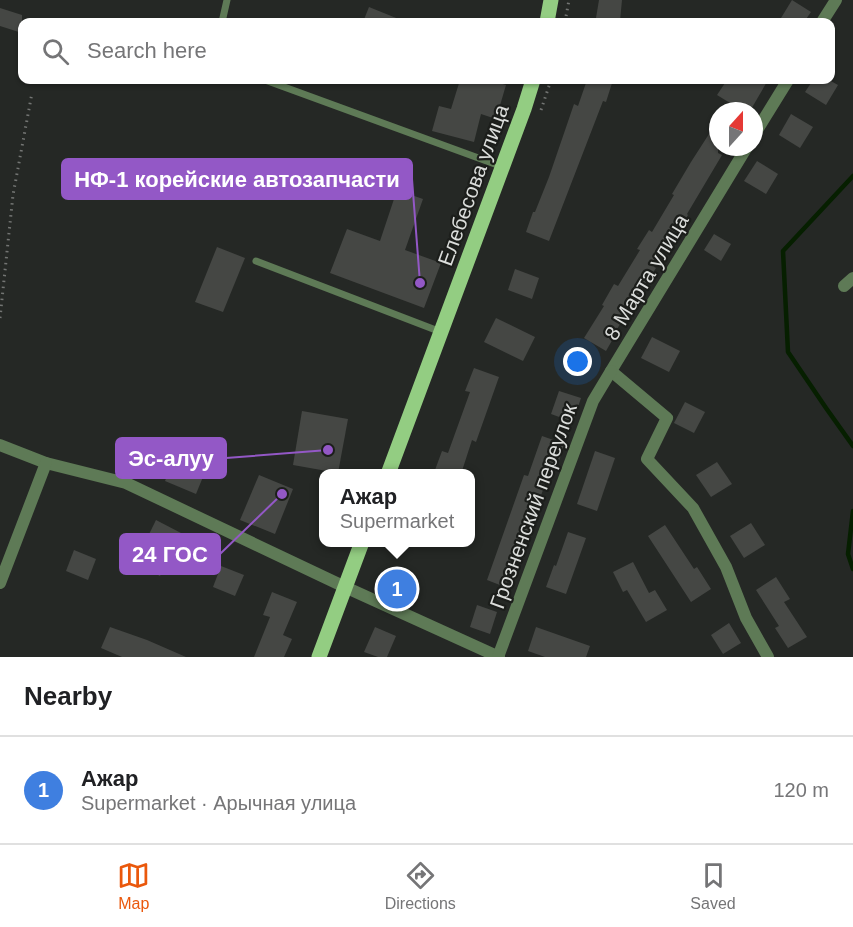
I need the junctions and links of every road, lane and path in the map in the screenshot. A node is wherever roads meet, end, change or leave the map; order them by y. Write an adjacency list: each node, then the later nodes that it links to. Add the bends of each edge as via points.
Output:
1 (227, 0): 5 (lane)
2 (551, 0): 6 (main road)
3 (569, 0): 7 (path)
4 (836, 0): 8 (street)
5 (223, 18)
6 (548, 18)
7 (566, 18)
8 (825, 18)
9 (276, 84): 15 (lane)
10 (532, 84): 15 (main road, Елебесова улица)
11 (786, 84): 13 (street)
12 (32, 93): 17 (path, via 13,195)
13 (763, 120)
14 (742, 156): 19 (street, 8 Марта улица)
15 (503, 166): 18 (main road, Елебесова улица)
16 (256, 261): 18 (lane)
17 (0, 318)
18 (441, 333): 22 (main road, Елебесова улица)
19 (611, 371): 27 (street, Грозненский переулок, via 593,401); 28 (street, 8 Марта улица, via 667,418 647,459 693,508)
20 (0, 445): 21 (street)
21 (46, 463): 24 (street); 25 (street, via 126,483)
22 (390, 469)
23 (360, 547): 25 (main road)
24 (0, 583)
25 (345, 587): 26 (main road); 27 (street)
26 (319, 657)
27 (498, 657)
28 (768, 657)

